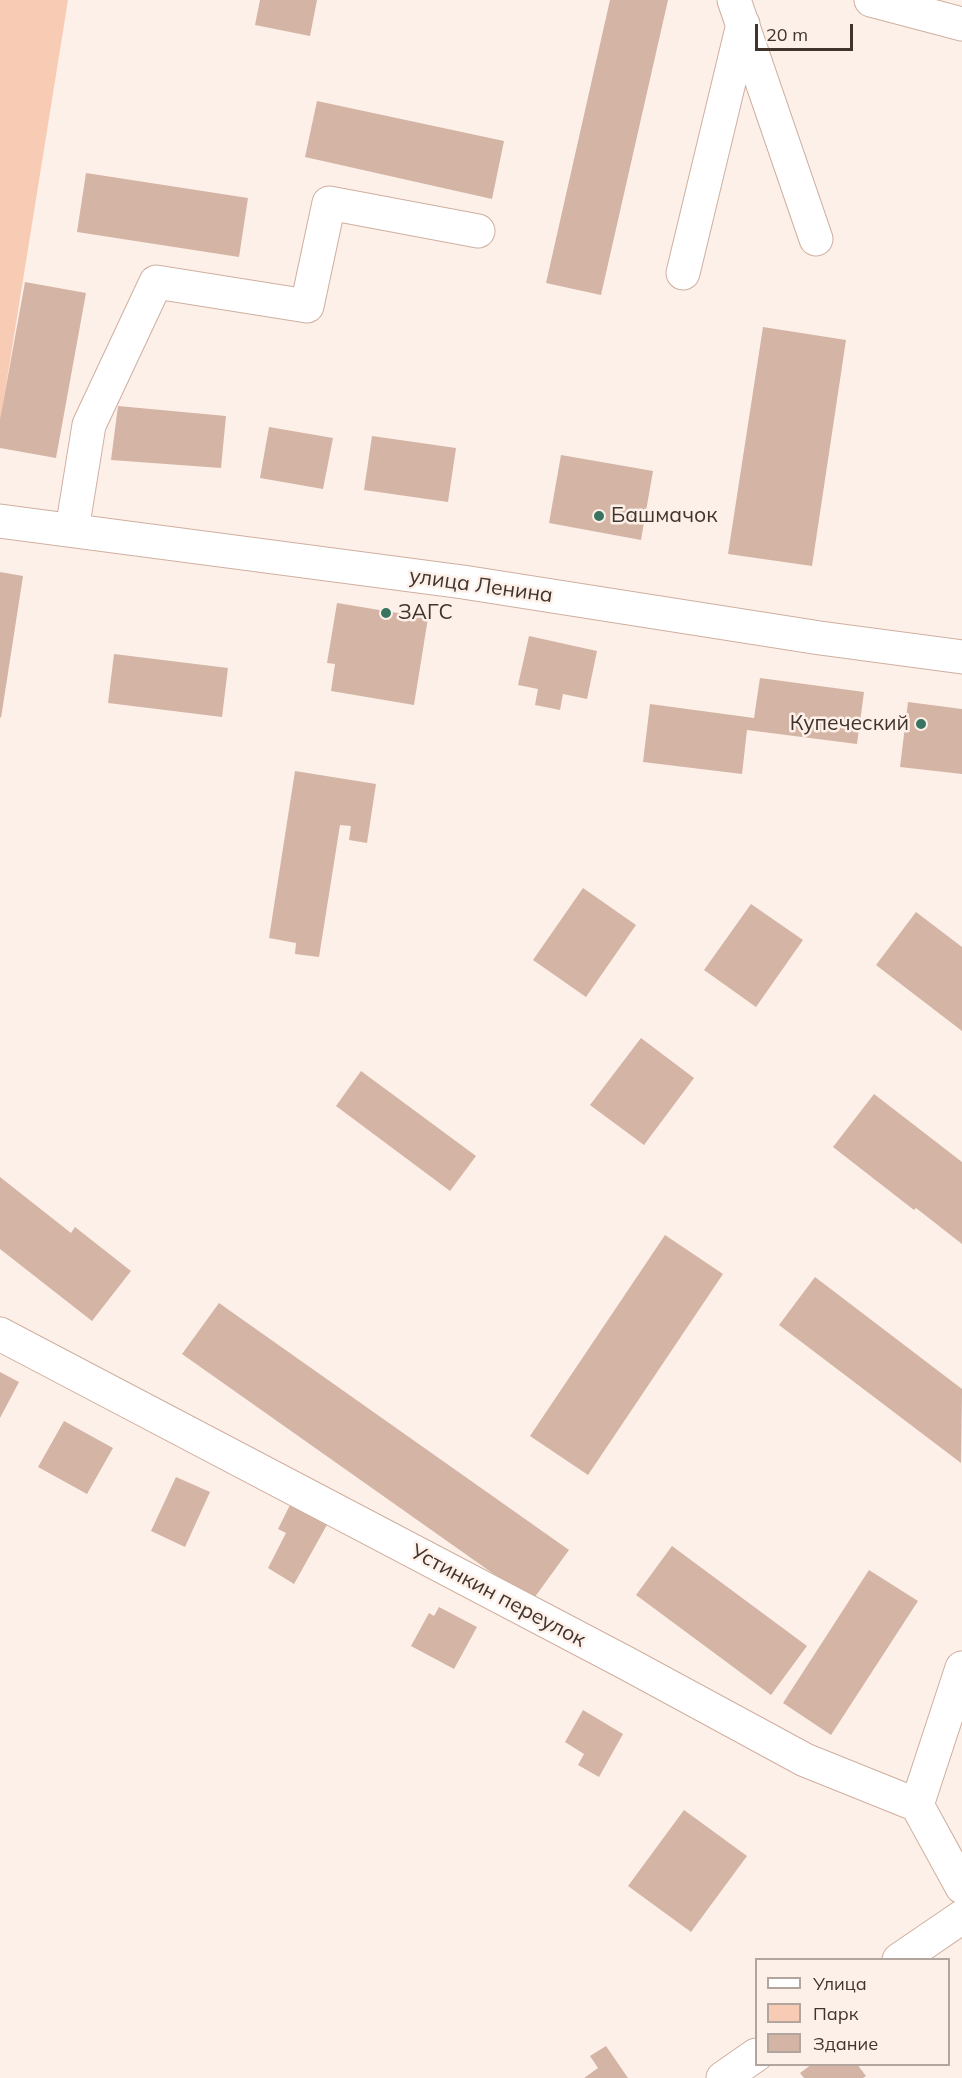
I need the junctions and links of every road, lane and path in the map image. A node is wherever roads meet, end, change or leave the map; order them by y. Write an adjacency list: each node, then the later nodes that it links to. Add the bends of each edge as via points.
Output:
1 (871, 0): 3 (street)
2 (739, 12): 5 (street); 6 (street)
3 (962, 24)
4 (478, 231): 8 (street, via 329,203 307,306 156,282 89,425)
5 (816, 239)
6 (683, 273)
7 (0, 521): 8 (street, улица Ленина)
8 (72, 530): 9 (street, улица Ленина, via 463,582)
9 (962, 657)
10 (0, 1334): 12 (street, Устинкин переулок, via 805,1760)
11 (962, 1668): 12 (street)
12 (917, 1805): 13 (street)
13 (962, 1887)
14 (962, 1917): 15 (street)
15 (900, 1958)
16 (755, 2056): 17 (street)
17 (723, 2078)

